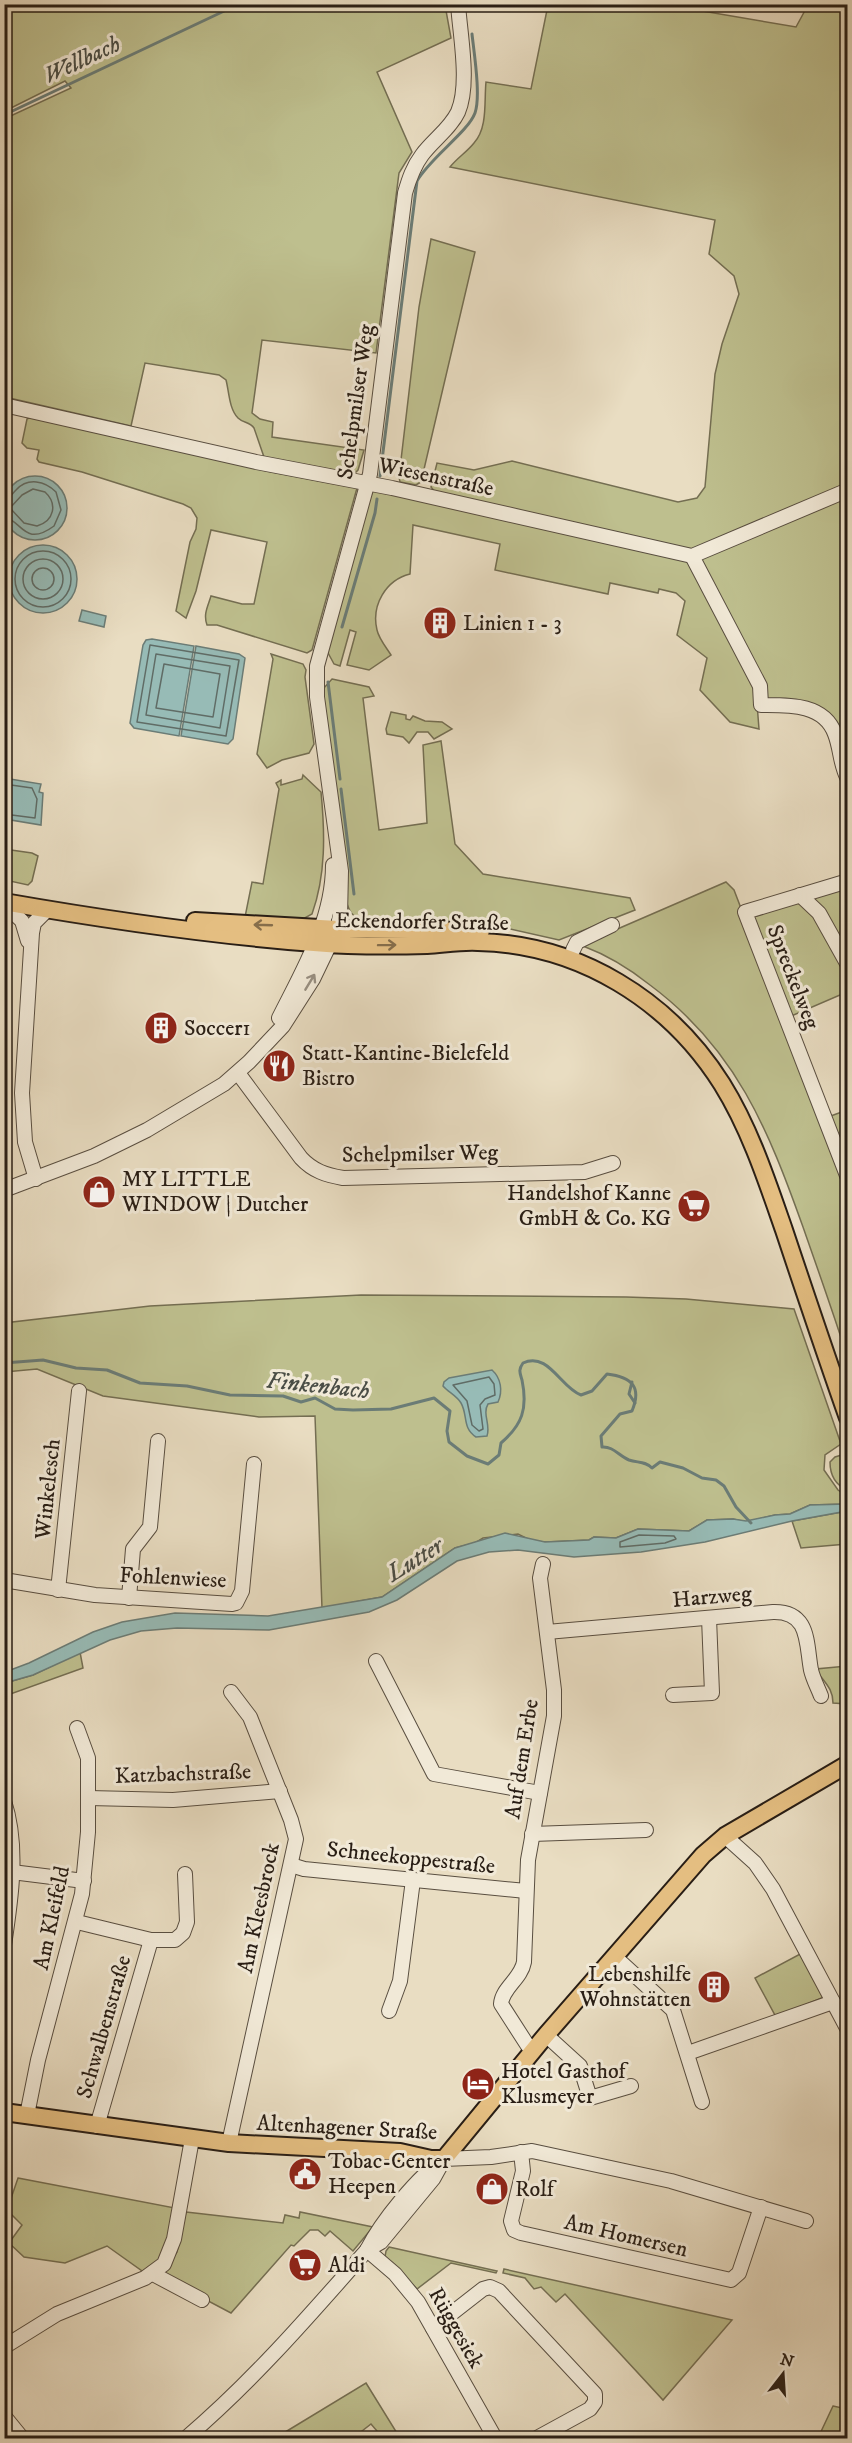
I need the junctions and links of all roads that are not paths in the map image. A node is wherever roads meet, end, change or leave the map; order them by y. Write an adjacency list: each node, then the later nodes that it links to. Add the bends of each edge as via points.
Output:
1 (458, 4): 3 (street, Schelpmilser Weg, via 461,99 449,125 415,165 405,193)
2 (4, 405): 3 (street, Wiesenstraße)
3 (368, 483): 5 (street, Wiesenstraße); 13 (street, Schelpmilser Weg, via 316,674 341,871 340,916)
4 (848, 490): 5 (street)
5 (692, 556): 6 (street, via 759,686 761,705 797,705 822,717 835,732 842,769)
6 (848, 779)
7 (848, 881): 9 (street)
8 (4, 892): 13 (main road, Eckendorfer Straße, one-way to 8, via 180,920)
9 (800, 895): 17 (street, via 819,913); 20 (street, Spreckelweg, via 745,912)
10 (4, 903): 11 (main road, Eckendorfer Straße); 15 (street, via 22,921)
11 (47, 910): 14 (main road, Eckendorfer Straße, via 179,930); 15 (street, via 34,923)
12 (612, 926): 16 (street, via 577,942)
13 (329, 928): 14 (street, Schelpmilser Weg); 16 (main road, Eckendorfer Straße, via 499,933 535,938)
14 (321, 944): 18 (street, Schelpmilser Weg, via 276,1024); 25 (main road, Eckendorfer Straße, one-way to 25, via 476,942 531,948 598,971 665,1016 699,1052 742,1120 767,1181)
15 (29, 950): 21 (street, via 22,1093 25,1142)
16 (573, 950): 23 (main road, Eckendorfer Straße, via 625,975 670,1007 731,1079 776,1178)
17 (848, 965)
18 (238, 1073): 19 (street, Schelpmilser Weg, via 309,1167 330,1176 584,1173); 21 (street, Schelpmilser Weg, via 147,1130)
19 (613, 1163)
20 (848, 1178)
21 (36, 1179): 22 (street, Schelpmilser Weg)
22 (4, 1190)
23 (848, 1390)
24 (79, 1391): 30 (street, Winkelesch)
25 (848, 1418)
26 (158, 1441): 31 (street, via 150,1527 134,1549)
27 (254, 1464): 31 (street, Fohlenwiese, via 239,1600 232,1604)
28 (543, 1564): 33 (street, Auf dem Erbe, via 540,1578)
29 (4, 1580): 30 (street, Fohlenwiese)
30 (58, 1590): 31 (street, Fohlenwiese)
31 (129, 1598)
32 (709, 1618): 33 (street, Harzweg); 36 (street, via 712,1693); 37 (street, Harzweg, via 773,1612 793,1617 804,1628)
33 (547, 1632): 41 (street, Auf dem Erbe, via 554,1716)
34 (376, 1661): 41 (street, via 434,1774)
35 (231, 1692): 40 (street, Am Kleesbrock, via 249,1717)
36 (673, 1695)
37 (821, 1696)
38 (77, 1728): 42 (street, Am Kleifeld, via 88,1758)
39 (848, 1764): 46 (main road, Altenhagener Straße)
40 (280, 1791): 42 (street, Katzbachstraße, via 173,1800); 47 (street, Am Kleesbrock, via 296,1833)
41 (540, 1793): 45 (street, Auf dem Erbe)
42 (89, 1798): 51 (street, Am Kleifeld)
43 (4, 1801): 48 (street, via 9,1818)
44 (646, 1830): 45 (street)
45 (532, 1834): 52 (street, Auf dem Erbe)
46 (725, 1836): 56 (main road, Altenhagener Straße, via 703,1855); 57 (street, via 770,1883)
47 (291, 1865): 50 (street, Schneekoppestraße); 69 (street, Am Kleesbrock)
48 (8, 1871): 51 (street); 55 (street)
49 (185, 1874): 54 (street, via 185,1928 175,1940)
50 (413, 1880): 52 (street, Schneekoppestraße); 58 (street, via 400,1981)
51 (84, 1881): 53 (street, Am Kleifeld)
52 (526, 1890): 61 (street, Auf dem Erbe, via 524,1962 501,2004)
53 (76, 1922): 54 (street); 66 (street, Am Kleifeld)
54 (152, 1940): 67 (street, Schwalbenstraße)
55 (4, 1945)
56 (615, 1957): 60 (main road, Altenhagener Straße); 62 (street, via 673,2010)
57 (833, 2002): 59 (street); 62 (street)
58 (390, 2011)
59 (848, 2030)
60 (546, 2035): 61 (main road, Altenhagener Straße); 63 (street, via 580,2066 590,2098)
61 (534, 2050): 71 (main road, Altenhagener Straße)
62 (688, 2054): 64 (street)
63 (632, 2086)
64 (702, 2102)
65 (4, 2112): 66 (main road, Altenhagener Straße)
66 (27, 2115): 67 (main road, Altenhagener Straße)
67 (97, 2126): 68 (main road, Altenhagener Straße)
68 (192, 2139): 69 (main road, Altenhagener Straße); 75 (street, via 172,2248 164,2265)
69 (229, 2143): 71 (main road, Altenhagener Straße, via 400,2152)
70 (521, 2152): 71 (street); 72 (street, via 658,2177); 72 (street, Am Homersen, via 523,2171 511,2221 514,2230 521,2233 731,2280 739,2273)
71 (444, 2159): 74 (street, via 433,2179 387,2235)
72 (761, 2207): 73 (street)
73 (806, 2221)
74 (367, 2250): 77 (street, Rüggesiek, via 402,2281); 81 (street, via 268,2360)
75 (153, 2274): 76 (street); 78 (street, via 57,2314)
76 (202, 2300)
77 (433, 2328): 82 (street, Rüggesiek); 83 (street, via 483,2289 499,2291 595,2394 595,2404 590,2409)
78 (4, 2346)
79 (4, 2416): 80 (street)
80 (22, 2439)
81 (186, 2439)
82 (495, 2439)
83 (537, 2439)

